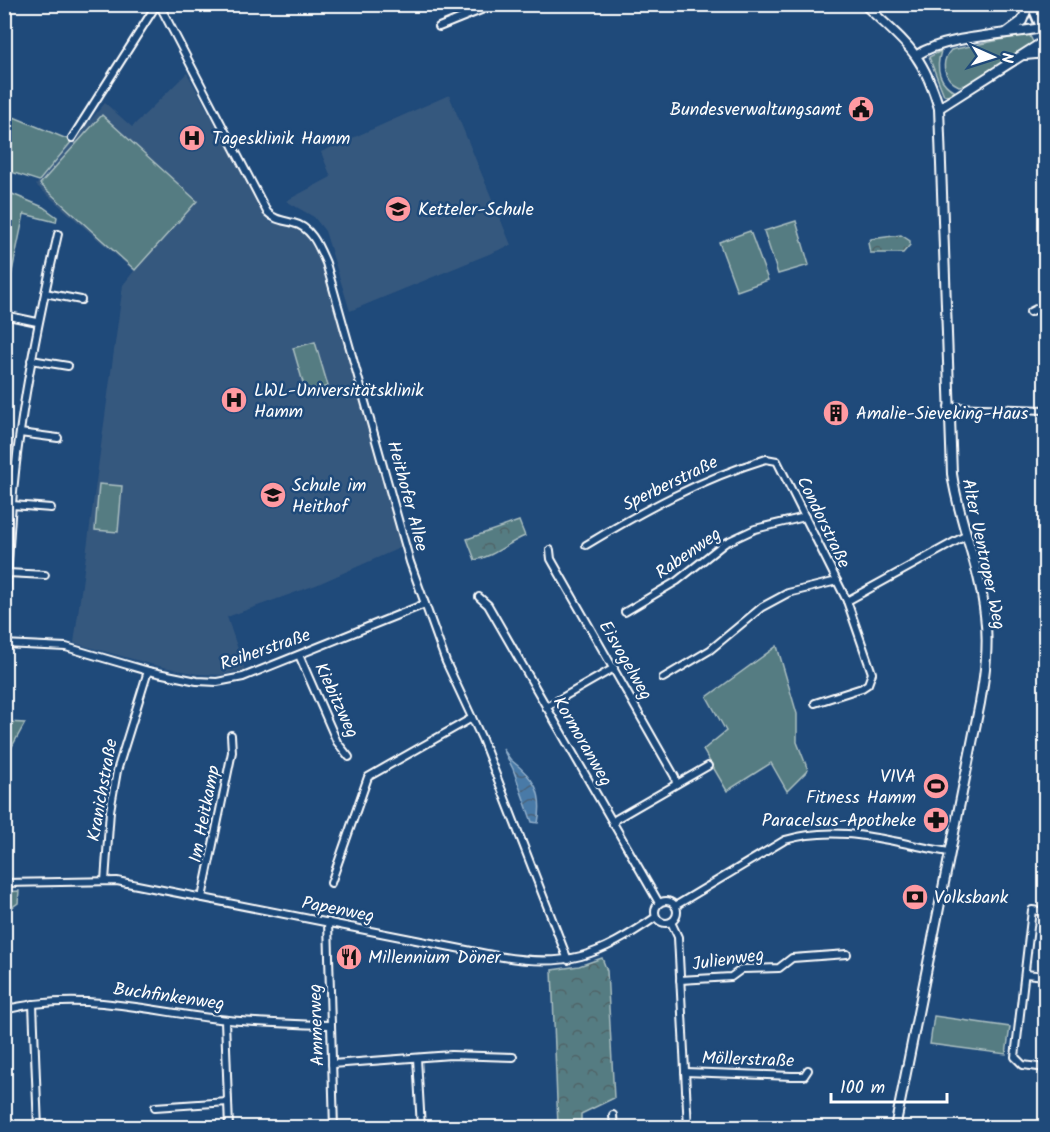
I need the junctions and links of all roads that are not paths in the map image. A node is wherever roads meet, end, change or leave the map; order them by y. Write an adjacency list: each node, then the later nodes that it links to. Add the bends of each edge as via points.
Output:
1 (158, 4): 12 (street); 38 (street, Heithofer Allee, via 267,212 281,221 301,225 318,243)
2 (496, 4): 5 (street)
3 (864, 4): 9 (street, Alter Uentroper Weg)
4 (1030, 4): 6 (street, via 1023,21); 7 (main road)
5 (439, 27)
6 (1000, 34): 7 (street); 9 (street)
7 (1044, 35): 10 (street)
8 (1046, 53): 10 (street)
9 (916, 55): 11 (street, Alter Uentroper Weg, via 930,78)
10 (1023, 56): 11 (street)
11 (939, 108): 22 (street, Alter Uentroper Weg)
12 (72, 138)
13 (57, 234): 14 (street)
14 (45, 293): 15 (street); 19 (street)
15 (81, 300)
16 (1046, 304): 17 (street)
17 (1030, 312)
18 (4, 315): 19 (street)
19 (38, 322): 20 (street)
20 (31, 360): 21 (street); 24 (street)
21 (68, 366)
22 (948, 407): 23 (street); 30 (street, Alter Uentroper Weg, via 952,474)
23 (1046, 410)
24 (20, 433): 25 (street); 27 (street)
25 (58, 438)
26 (772, 460): 29 (street, Condorstraße, via 779,464); 31 (street, Sperberstraße, via 700,482 660,501)
27 (12, 504): 28 (street); 33 (street)
28 (51, 508)
29 (805, 517): 35 (street, Condorstraße); 39 (street, Rabenweg, via 755,529 725,543 677,581)
30 (967, 535): 37 (street); 54 (street, Alter Uentroper Weg, via 985,614 987,642)
31 (586, 546)
32 (550, 550): 43 (street, Eisvogelweg, via 550,559)
33 (8, 573): 34 (street); 40 (street)
34 (45, 575)
35 (837, 580): 37 (street, Condorstraße); 45 (street, via 788,593 762,607 710,650)
36 (479, 597): 47 (street, Kormoranweg, via 488,605)
37 (847, 601): 46 (street, Condorstraße, via 871,678 862,688)
38 (424, 604): 42 (street, Reiherstraße); 48 (street, Heithofer Allee)
39 (625, 612)
40 (4, 638)
41 (4, 644): 44 (street, Reiherstraße, via 66,647)
42 (299, 655): 44 (street, Reiherstraße, via 217,682); 50 (street, Kiebitzweg, via 337,742)
43 (614, 668): 47 (street); 52 (street, Eisvogelweg)
44 (148, 671): 55 (street, Kranichstraße, via 116,773)
45 (663, 678)
46 (814, 703)
47 (546, 707): 53 (street, Kormoranweg)
48 (472, 718): 56 (street, via 368,777); 66 (street, Heithofer Allee)
49 (231, 735): 58 (street, Im Heitkamp, via 232,752)
50 (349, 757)
51 (708, 766): 52 (street)
52 (676, 784): 53 (street)
53 (613, 824): 59 (street, Kormoranweg)
54 (949, 852): 60 (street, via 848,833 805,834 785,840); 89 (street, Alter Uentroper Weg)
55 (105, 881): 57 (street, Papenweg); 58 (street, Papenweg)
56 (331, 883)
57 (4, 884)
58 (202, 898): 63 (street, Papenweg)
59 (659, 903): 60 (street, via 667,901); 62 (street, via 654,910)
60 (675, 906): 64 (street, via 676,917)
61 (1046, 912): 67 (street, via 1032,910)
62 (656, 917): 64 (street, via 664,923); 66 (street, Papenweg, via 595,953)
63 (328, 922): 66 (street, Papenweg, via 509,958); 73 (street, Ammerweg)
64 (671, 922): 69 (street, Julienweg, via 678,938)
65 (847, 954): 69 (street, Julienweg, via 792,958 778,968 742,969 731,977)
66 (567, 960)
67 (1025, 974): 68 (street); 77 (street, via 1015,1057 1023,1065)
68 (1046, 976)
69 (680, 980): 79 (street, Julienweg)
70 (33, 1004): 71 (street, Buchfinkenweg); 72 (street, Buchfinkenweg, via 87,1000); 83 (street)
71 (4, 1010)
72 (225, 1020): 73 (street, Buchfinkenweg); 80 (street)
73 (330, 1025): 76 (street, Ammerweg)
74 (513, 1057): 75 (street)
75 (417, 1058): 76 (street); 86 (street)
76 (332, 1064): 85 (street, Ammerweg)
77 (1046, 1068)
78 (808, 1070): 79 (street, Möllerstraße, via 804,1076)
79 (685, 1072): 88 (street, Julienweg)
80 (228, 1102): 81 (street); 84 (street)
81 (155, 1107)
82 (613, 1115): 87 (street)
83 (38, 1128)
84 (229, 1128)
85 (334, 1128)
86 (421, 1128)
87 (614, 1128)
88 (688, 1128)
89 (895, 1128)

